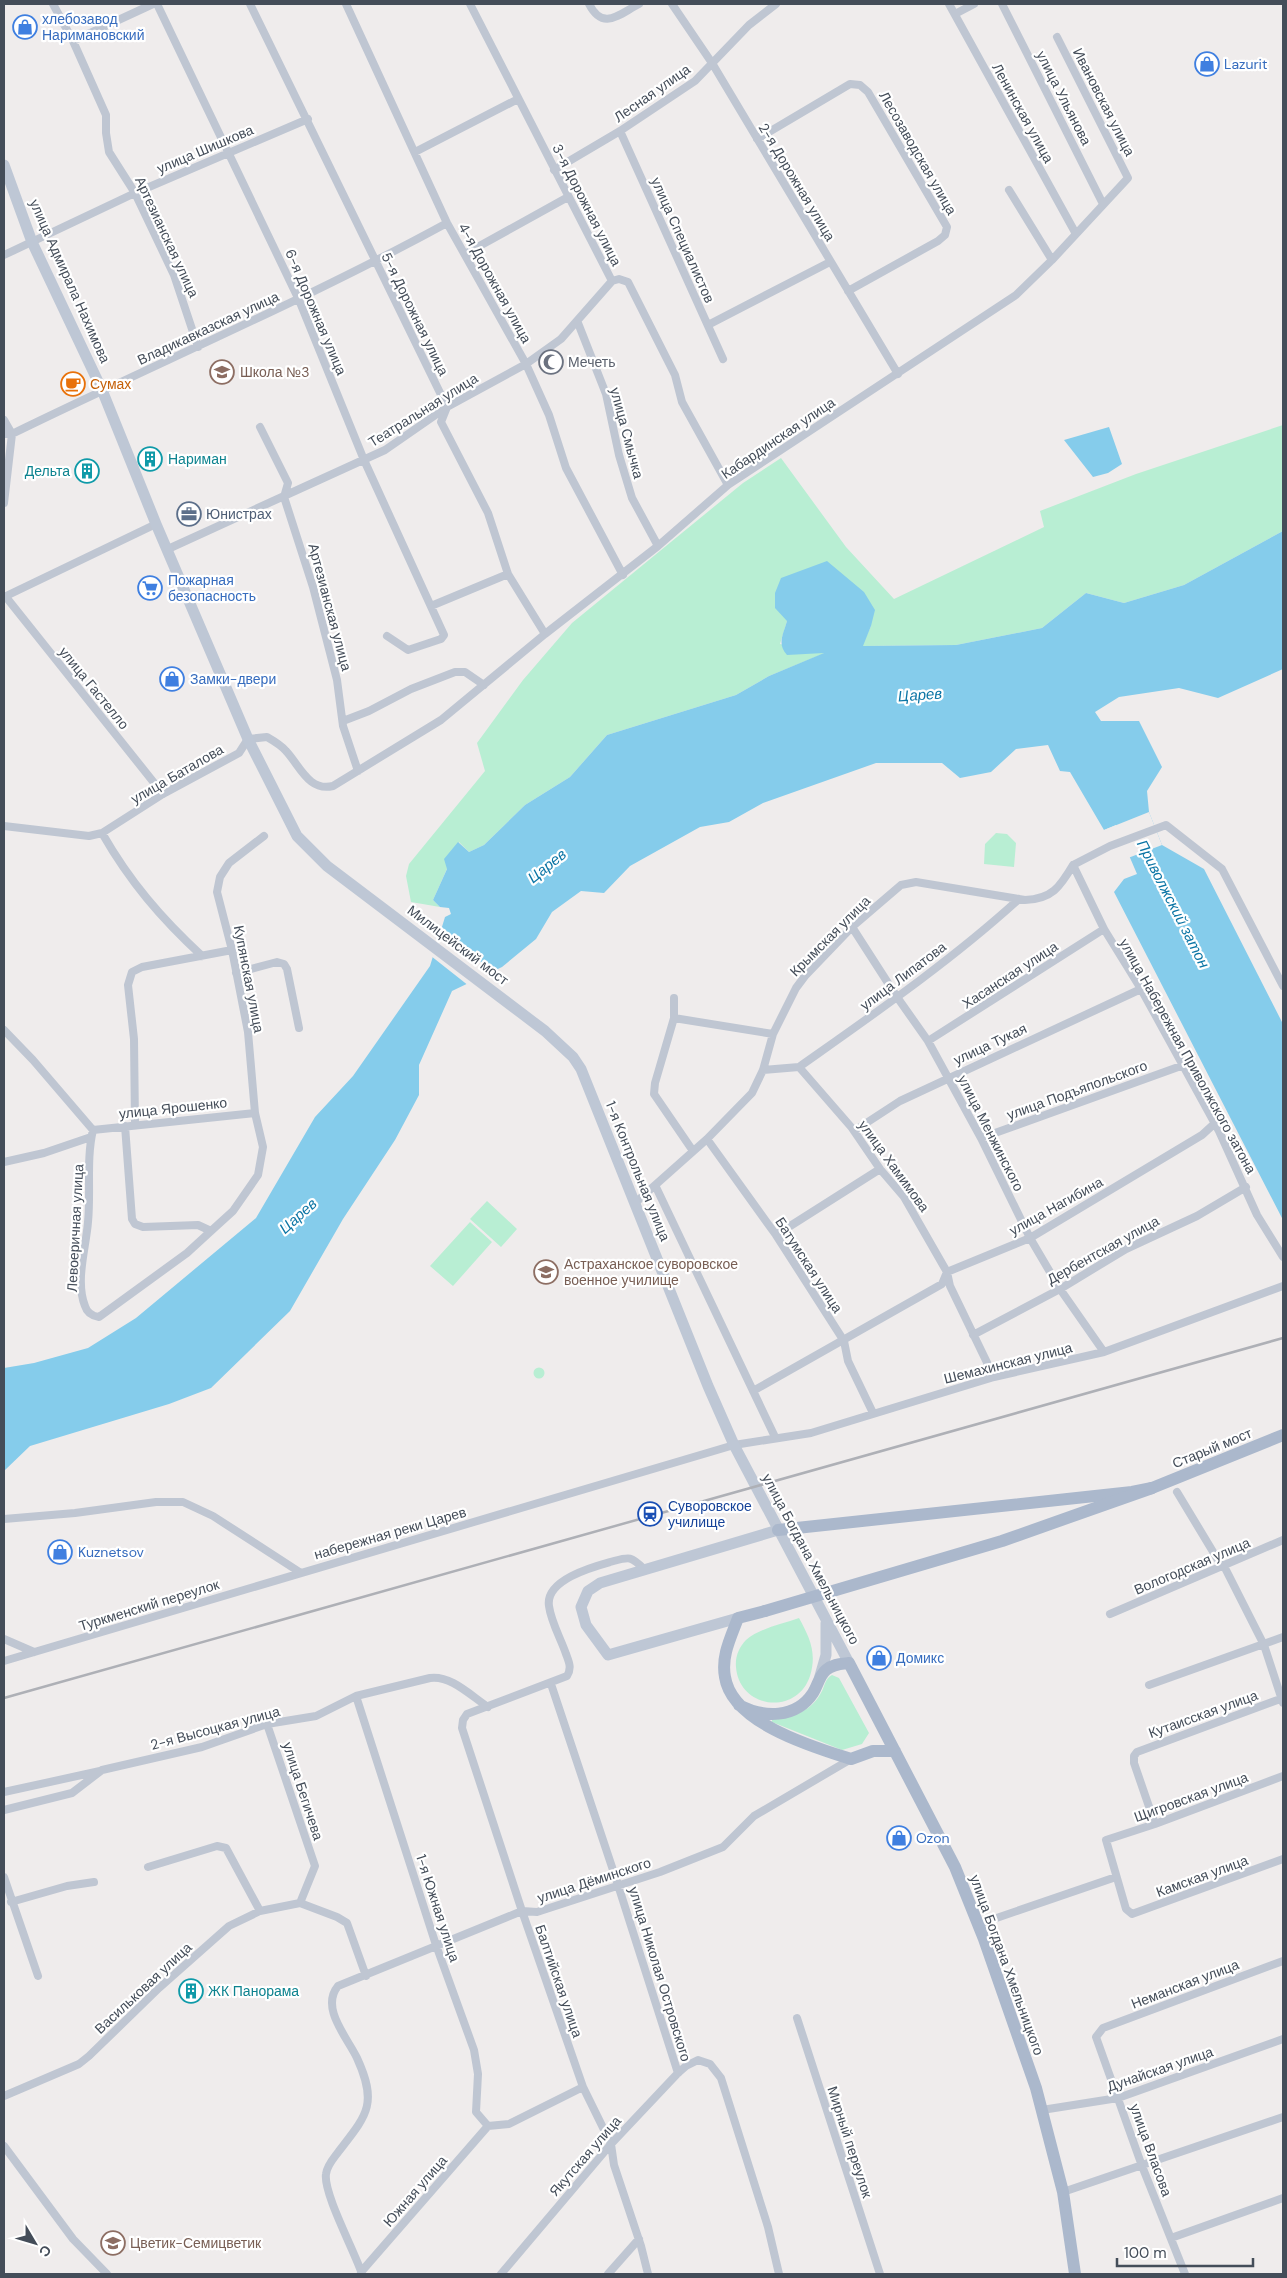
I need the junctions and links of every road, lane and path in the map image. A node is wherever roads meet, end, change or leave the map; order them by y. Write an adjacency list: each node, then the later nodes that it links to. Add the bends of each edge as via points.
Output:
1 (53, 4): 15 (street, Артезианская улица)
2 (155, 4): 15 (street); 21 (street, 6-я Дорожная улица)
3 (250, 4): 18 (street, 5-я Дорожная улица)
4 (346, 4): 22 (street, 4-я Дорожная улица)
5 (470, 4): 17 (street, 3-я Дорожная улица)
6 (589, 4): 7 (street, via 595,16 602,20)
7 (639, 4)
8 (672, 4): 16 (street, 2-я Дорожная улица)
9 (776, 4): 16 (street, Лесная улица, via 749,25)
10 (949, 4): 13 (street, Ленинская улица)
11 (974, 4): 13 (street)
12 (1002, 4): 29 (street, улица Ульянова)
13 (955, 14): 31 (street, Ленинская улица)
14 (1057, 37): 25 (street, Ивановская улица)
15 (73, 41): 27 (street, Артезианская улица, via 106,115 110,152)
16 (712, 63): 19 (street, Лесная улица, via 695,81); 20 (street, 2-я Дорожная улица)
17 (518, 99): 22 (street); 24 (street, 3-я Дорожная улица)
18 (308, 119): 21 (street, улица Шишкова); 36 (street, 5-я Дорожная улица)
19 (620, 131): 24 (street, Лесная улица); 42 (street, улица Специалистов)
20 (757, 139): 37 (street, 2-я Дорожная улица); 39 (street, Лесозаводская улица, via 850,84 860,85 868,92 947,227 945,235 938,241)
21 (230, 152): 27 (street, улица Шишкова); 40 (street, 6-я Дорожная улица)
22 (415, 152): 30 (street, 4-я Дорожная улица)
23 (4, 165): 32 (main road, улица Адмирала Нахимова)
24 (554, 170): 28 (street, 3-я Дорожная улица)
25 (1128, 178): 29 (street, Кабардинская улица)
26 (1009, 190): 35 (street)
27 (135, 193): 32 (street, улица Шишкова); 43 (street, Артезианская улица, via 182,295)
28 (568, 197): 34 (street); 38 (street, 3-я Дорожная улица)
29 (1103, 204): 31 (street, Кабардинская улица)
30 (447, 223): 34 (street, 4-я Дорожная улица); 36 (street, Владикавказская улица)
31 (1076, 234): 35 (street, Кабардинская улица)
32 (32, 242): 33 (street, улица Шишкова); 47 (main road, улица Адмирала Нахимова)
33 (4, 254)
34 (464, 254): 45 (street, 4-я Дорожная улица)
35 (1052, 260): 46 (street, Кабардинская улица, via 1016,294)
36 (375, 262): 40 (street, Владикавказская улица); 48 (street, 5-я Дорожная улица)
37 (830, 262): 39 (street, 2-я Дорожная улица); 42 (street)
38 (612, 281): 41 (street, Театральная улица); 53 (street, 3-я Дорожная улица, via 628,282 675,375 682,402)
39 (848, 291): 46 (street, 2-я Дорожная улица)
40 (299, 300): 43 (street, Владикавказская улица); 52 (street, 6-я Дорожная улица)
41 (578, 323): 45 (street, Театральная улица, via 561,340); 57 (street, улица Смычка, via 606,394 632,498)
42 (708, 325): 44 (street, улица Специалистов)
43 (198, 347): 47 (street, Владикавказская улица)
44 (723, 359)
45 (526, 364): 48 (street, Театральная улица); 60 (street, 4-я Дорожная улица, via 549,415 566,468)
46 (898, 374): 53 (street, Кабардинская улица)
47 (102, 390): 51 (street, Владикавказская улица); 56 (main road, улица Адмирала Нахимова)
48 (447, 407): 52 (street, Театральная улица, via 385,450); 59 (street, via 441,422 488,513)
49 (4, 420): 51 (street)
50 (260, 426): 54 (street, Артезианская улица, via 288,483)
51 (8, 434): 55 (street)
52 (364, 460): 54 (street, Театральная улица); 62 (street, 6-я Дорожная улица)
53 (728, 485): 57 (street, Кабардинская улица)
54 (284, 497): 58 (street, Театральная улица); 66 (street, Артезианская улица, via 314,587 337,680)
55 (4, 503)
56 (156, 524): 58 (main road, улица Адмирала Нахимова); 61 (street)
57 (658, 546): 60 (street, Кабардинская улица)
58 (168, 549): 67 (main road, улица Адмирала Нахимова)
59 (508, 574): 62 (street); 63 (street)
60 (622, 575): 63 (street, Кабардинская улица)
61 (5, 597): 69 (street, улица Гастелло)
62 (431, 606): 64 (street, 6-я Дорожная улица, via 444,635 441,639 408,650)
63 (545, 634): 65 (street, Кабардинская улица)
64 (387, 636)
65 (484, 685): 66 (street, via 460,671 411,689); 68 (street, Кабардинская улица, via 441,720)
66 (343, 722): 68 (street, Артезианская улица)
67 (248, 739): 68 (street, via 267,737 278,743 310,781 320,787 333,786); 69 (street, улица Баталова, via 239,752); 74 (main road, улица Адмирала Нахимова, via 297,836 326,866)
68 (358, 771)
69 (163, 794): 71 (street, улица Баталова)
70 (4, 826): 71 (street, улица Баталова, via 89,836)
71 (102, 833): 79 (street, via 124,870 168,924)
72 (264, 836): 78 (street, Купянская улица, via 229,863 218,884 217,892)
73 (1074, 865): 75 (street, Крымская улица, via 1052,894 1036,900); 77 (street, улица Набережная Приволжского затона); 81 (street, via 1110,846 1166,825 1222,869)
74 (353, 884): 88 (main road, Милицейский мост)
75 (1019, 899): 76 (street, Крымская улица, via 908,882); 83 (street, улица Липатова, via 989,927)
76 (852, 927): 83 (street, улица Менжинского); 89 (street, Крымская улица, via 796,988)
77 (1104, 929): 82 (street, улица Набережная Приволжского затона); 90 (street, Хасанская улица)
78 (232, 950): 79 (street); 80 (street, Купянская улица)
79 (202, 956): 96 (street, via 142,967 132,972 128,985 134,1039)
80 (236, 973): 86 (street, via 277,962 284,964); 95 (street, Купянская улица, via 248,1032)
81 (1283, 986)
82 (1141, 988): 91 (street, улица Набережная Приволжского затона); 94 (street, улица Тукая)
83 (897, 997): 90 (street, улица Менжинского); 92 (street, улица Липатова)
84 (674, 998): 85 (street)
85 (674, 1018): 89 (street); 104 (street, via 654,1094)
86 (299, 1028)
87 (4, 1030): 100 (street, via 33,1060)
88 (545, 1031): 109 (main road, 1-я Контрольная улица, via 581,1069)
89 (773, 1034): 93 (street, Крымская улица)
90 (928, 1042): 94 (street, улица Менжинского)
91 (1181, 1066): 97 (street, улица Набережная Приволжского затона); 101 (street, улица Подъяпольского)
92 (799, 1067): 93 (street); 99 (street, улица Хамимова)
93 (763, 1070): 102 (street, Крымская улица, via 752,1093)
94 (949, 1076): 99 (street, улица Тукая, via 900,1101); 101 (street, улица Менжинского)
95 (256, 1113): 96 (street, улица Ярошенко); 103 (street, Купянская улица)
96 (135, 1124): 98 (street, улица Ярошенко)
97 (1214, 1124): 108 (street, улица Набережная Приволжского затона); 112 (street, улица Нагибина, via 1202,1135)
98 (125, 1126): 100 (street, улица Ярошенко); 110 (street, via 135,1224 142,1227 198,1225)
99 (854, 1131): 106 (street, улица Хамимова)
100 (92, 1134): 105 (street, улица Ярошенко, via 44,1154); 110 (street, Левоеричная улица, via 88,1222 82,1269 85,1307 92,1316 99,1317 115,1307)
101 (981, 1138): 112 (street, улица Менжинского)
102 (707, 1139): 104 (street, Крымская улица); 111 (street, Батумская улица)
103 (263, 1147): 110 (street, Левоеричная улица, via 258,1175 233,1211)
104 (693, 1151): 107 (street, Крымская улица)
105 (4, 1162)
106 (880, 1169): 111 (street); 114 (street, улица Хамимова, via 904,1197)
107 (655, 1185): 109 (street, Крымская улица); 121 (street)
108 (1246, 1187): 113 (street, улица Набережная Приволжского затона); 116 (street, Дербентская улица, via 1197,1216 1126,1249)
109 (635, 1203): 125 (main road, 1-я Контрольная улица)
110 (211, 1231)
111 (776, 1235): 118 (street, Батумская улица)
112 (1030, 1238): 114 (street, улица Нагибина); 116 (street, улица Менжинского)
113 (1283, 1257)
114 (947, 1272): 117 (street, улица Хамимова, via 950,1286); 118 (street, улица Нагибина, via 942,1284)
115 (1283, 1286): 119 (street, Шемахинская улица)
116 (1060, 1289): 117 (street, Дербентская улица); 119 (street, улица Менжинского)
117 (973, 1335): 120 (street, улица Хамимова)
118 (844, 1341): 121 (street, улица Нагибина); 122 (street, Батумская улица, via 848,1362)
119 (1104, 1352): 120 (street, Шемахинская улица)
120 (994, 1377): 122 (street, Шемахинская улица)
121 (753, 1391): 124 (street)
122 (873, 1414): 124 (street, Шемахинская улица, via 810,1433)
123 (1283, 1436): 126 (main road, Старый мост)
124 (775, 1437): 125 (street, Шемахинская улица)
125 (734, 1445): 129 (main road, улица Богдана Хмельницкого); 133 (street, набережная реки Царев)
126 (1152, 1488): 129 (main road, bridge); 135 (main road, bridge, via 1011,1538)
127 (1177, 1492): 131 (street)
128 (4, 1519): 133 (street, набережная реки Царев, via 75,1514 156,1502 183,1502 213,1516)
129 (778, 1530): 132 (main road); 136 (main road, улица Богдана Хмельницкого)
130 (1283, 1540): 131 (street, Вологодская улица)
131 (1224, 1566): 134 (street, Вологодская улица); 139 (street)
132 (644, 1569): 135 (main road, via 600,1583 583,1599 582,1616 608,1655); 144 (street, via 633,1558 625,1558 575,1574 552,1593 549,1606 570,1669 565,1678)
133 (301, 1573): 140 (street, Туркменский переулок)
134 (1110, 1614)
135 (738, 1618): 148 (main road, via 724,1662 728,1687)
136 (826, 1619): 142 (main road, улица Богдана Хмельницкого); 143 (main road, via 826,1649)
137 (1283, 1637): 139 (street)
138 (4, 1639): 140 (street)
139 (1264, 1645): 145 (street); 147 (street)
140 (34, 1652): 141 (street, Туркменский переулок)
141 (4, 1661)
142 (849, 1663): 143 (main road, via 831,1667); 151 (main road, улица Богдана Хмельницкого)
143 (820, 1676): 148 (main road, via 812,1695 790,1712 761,1714)
144 (551, 1684): 149 (street); 163 (street, улица Николая Островского)
145 (1149, 1685)
146 (356, 1696): 149 (street, 2-я Высоцкая улица, via 439,1677); 150 (street, 2-я Высоцкая улица, via 316,1716); 169 (street, 1-я Южная улица)
147 (1283, 1700): 157 (street, Кутаисская улица, via 1141,1750 1134,1756)
148 (739, 1705): 152 (main road, via 763,1724)
149 (488, 1707): 167 (street, Балтийская улица, via 467,1714 462,1728)
150 (267, 1724): 153 (street, 2-я Высоцкая улица, via 202,1747); 165 (street, улица Бегичева, via 314,1866)
151 (895, 1751): 152 (main road, via 873,1751); 168 (main road, улица Богдана Хмельницкого, via 955,1867)
152 (852, 1759): 163 (street, улица Дёминского, via 754,1816 723,1847)
153 (102, 1770): 155 (street); 156 (street, 2-я Высоцкая улица, via 72,1793)
154 (1283, 1776): 157 (street, Щигровская улица)
155 (4, 1792)
156 (4, 1810)
157 (1155, 1824): 161 (street, Щигровская улица, via 1106,1840)
158 (1283, 1859): 161 (street, Камская улица, via 1135,1914 1126,1909)
159 (148, 1867): 166 (street, via 216,1846 226,1848)
160 (4, 1878): 164 (street)
161 (1116, 1878): 168 (street)
162 (94, 1882): 164 (street)
163 (618, 1885): 167 (street, улица Дёминского, via 537,1912); 177 (street, улица Николая Островского)
164 (11, 1902): 171 (street)
165 (300, 1902): 166 (street, Васильковая улица); 172 (street, via 347,1923)
166 (260, 1911): 179 (street, Васильковая улица, via 229,1926 79,2064)
167 (522, 1911): 169 (street, улица Дёминского); 178 (street, Балтийская улица)
168 (979, 1924): 181 (main road, улица Богдана Хмельницкого)
169 (436, 1945): 172 (street, улица Дёминского); 183 (street, 1-я Южная улица, via 474,2050 478,2074 476,2112)
170 (1283, 1961): 174 (street, Неманская улица, via 1103,2028)
171 (38, 1976)
172 (366, 1976): 191 (street, улица Дёминского, via 338,1986 331,1996 331,2008 363,2071 368,2093 365,2116 332,2159 325,2175 330,2196)
173 (796, 2018): 197 (street, Мирный переулок)
174 (1098, 2034): 180 (street, улица Власова, via 1096,2040)
175 (1283, 2039): 180 (street, Дунайская улица)
176 (694, 2060): 177 (street, Якутская улица); 196 (street, улица Николая Островского, via 710,2064 721,2078 768,2227)
177 (678, 2074): 184 (street, Якутская улица)
178 (583, 2087): 183 (street, via 509,2124); 184 (street, Балтийская улица)
179 (4, 2096)
180 (1118, 2098): 181 (street, Дунайская улица); 186 (street, улица Власова)
181 (1042, 2110): 187 (main road, улица Богдана Хмельницкого)
182 (1283, 2117): 186 (street)
183 (488, 2126): 191 (street, Южная улица)
184 (611, 2144): 190 (street, Балтийская улица, via 614,2166); 193 (street, Якутская улица)
185 (4, 2146): 192 (street, via 73,2239)
186 (1142, 2166): 187 (street); 189 (street, улица Власова)
187 (1063, 2192): 198 (main road, улица Богдана Хмельницкого)
188 (1283, 2198): 189 (street)
189 (1171, 2238): 199 (street, улица Власова)
190 (639, 2239): 194 (street); 195 (street, Балтийская улица)
191 (362, 2273)
192 (107, 2274)
193 (501, 2274)
194 (608, 2274)
195 (648, 2274)
196 (779, 2274)
197 (880, 2274)
198 (1076, 2274)
199 (1185, 2274)

